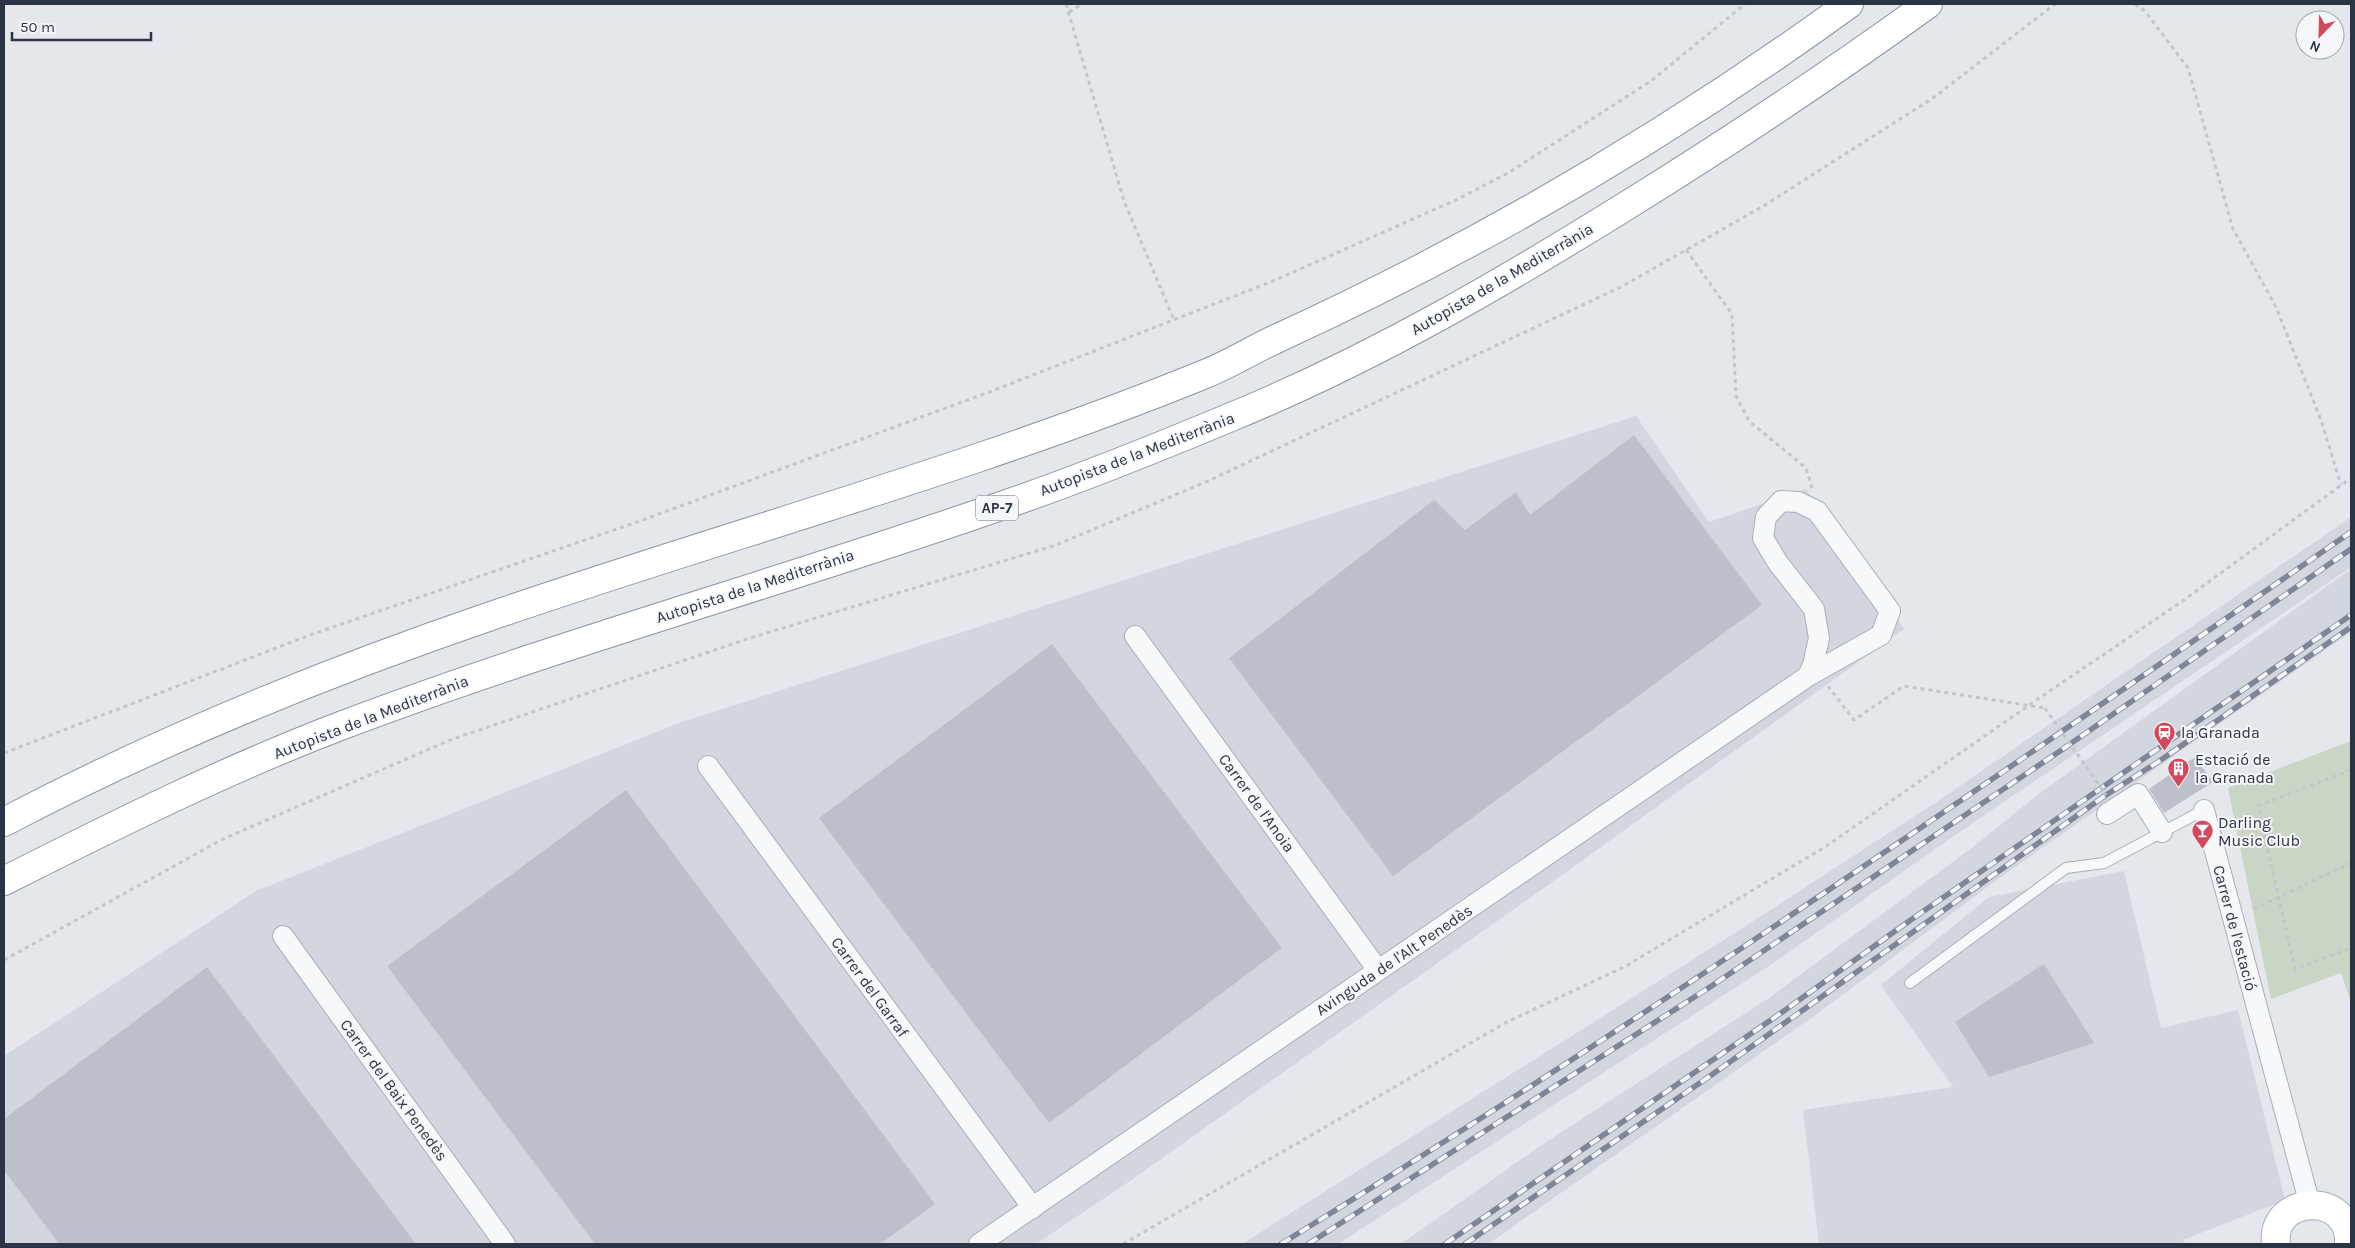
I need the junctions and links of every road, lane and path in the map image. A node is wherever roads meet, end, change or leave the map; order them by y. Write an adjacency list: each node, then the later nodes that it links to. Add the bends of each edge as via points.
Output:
1 (1066, 4): 7 (path)
2 (1082, 4): 7 (path)
3 (1745, 4): 9 (path, via 1651,81 1508,173 1456,200 1274,281)
4 (1849, 4): 20 (main road, via 1750,74 1590,175 1420,269 1210,372 998,450 398,649 221,719 133,758)
5 (1928, 4): 23 (main road, Autopista de la Mediterrània / AP-7, via 1838,69 1546,256 1403,337 1317,379 1168,443 995,509 585,640 338,727 219,777)
6 (2135, 4): 11 (path, via 2145,11 2188,68 2234,229 2276,307 2321,420)
7 (1069, 12): 9 (path, via 1124,201)
8 (1686, 250): 12 (path, via 1732,314 1736,396 1749,421 1806,468)
9 (1174, 320): 15 (path, via 640,521 310,635)
10 (2351, 478): 11 (path)
11 (2341, 485): 34 (path, via 2181,602 1825,847 1624,967 1507,1022)
12 (1817, 511): 14 (street, Avinguda de l'Alt Penedès, via 1890,611 1881,635); 14 (street, via 1798,502 1781,501 1766,517 1764,538 1778,563 1814,609 1819,638)
13 (1135, 636): 27 (street, Carrer de l'Anoia)
14 (1813, 674): 18 (path, bridge, via 1854,720 1904,686 2045,708); 27 (street, Avinguda de l'Alt Penedès)
15 (4, 753)
16 (708, 766): 30 (street, Carrer del Garraf)
17 (2351, 770): 26 (path, via 2258,806 2295,969)
18 (2107, 805): 21 (street, via 2138,794)
19 (2204, 810): 21 (lane, Carrer de l'estació); 29 (street, Carrer de l'estació)
20 (4, 822)
21 (2162, 832): 28 (lane, Carrer de l'estació, via 2104,863 2066,868)
22 (2351, 863): 24 (path)
23 (4, 881)
24 (2254, 909)
25 (284, 936): 32 (street, Carrer del Baix Penedès)
26 (2351, 948)
27 (1378, 970): 30 (street, Avinguda de l'Alt Penedès)
28 (1910, 983)
29 (2310, 1205): 31 (main road, via 2325,1207 2338,1215); 35 (main road, via 2290,1212 2282,1220 2277,1229)
30 (1033, 1208): 33 (street, Avinguda de l'Alt Penedès)
31 (2350, 1236)
32 (505, 1244)
33 (980, 1244)
34 (1123, 1244)
35 (2276, 1244)

